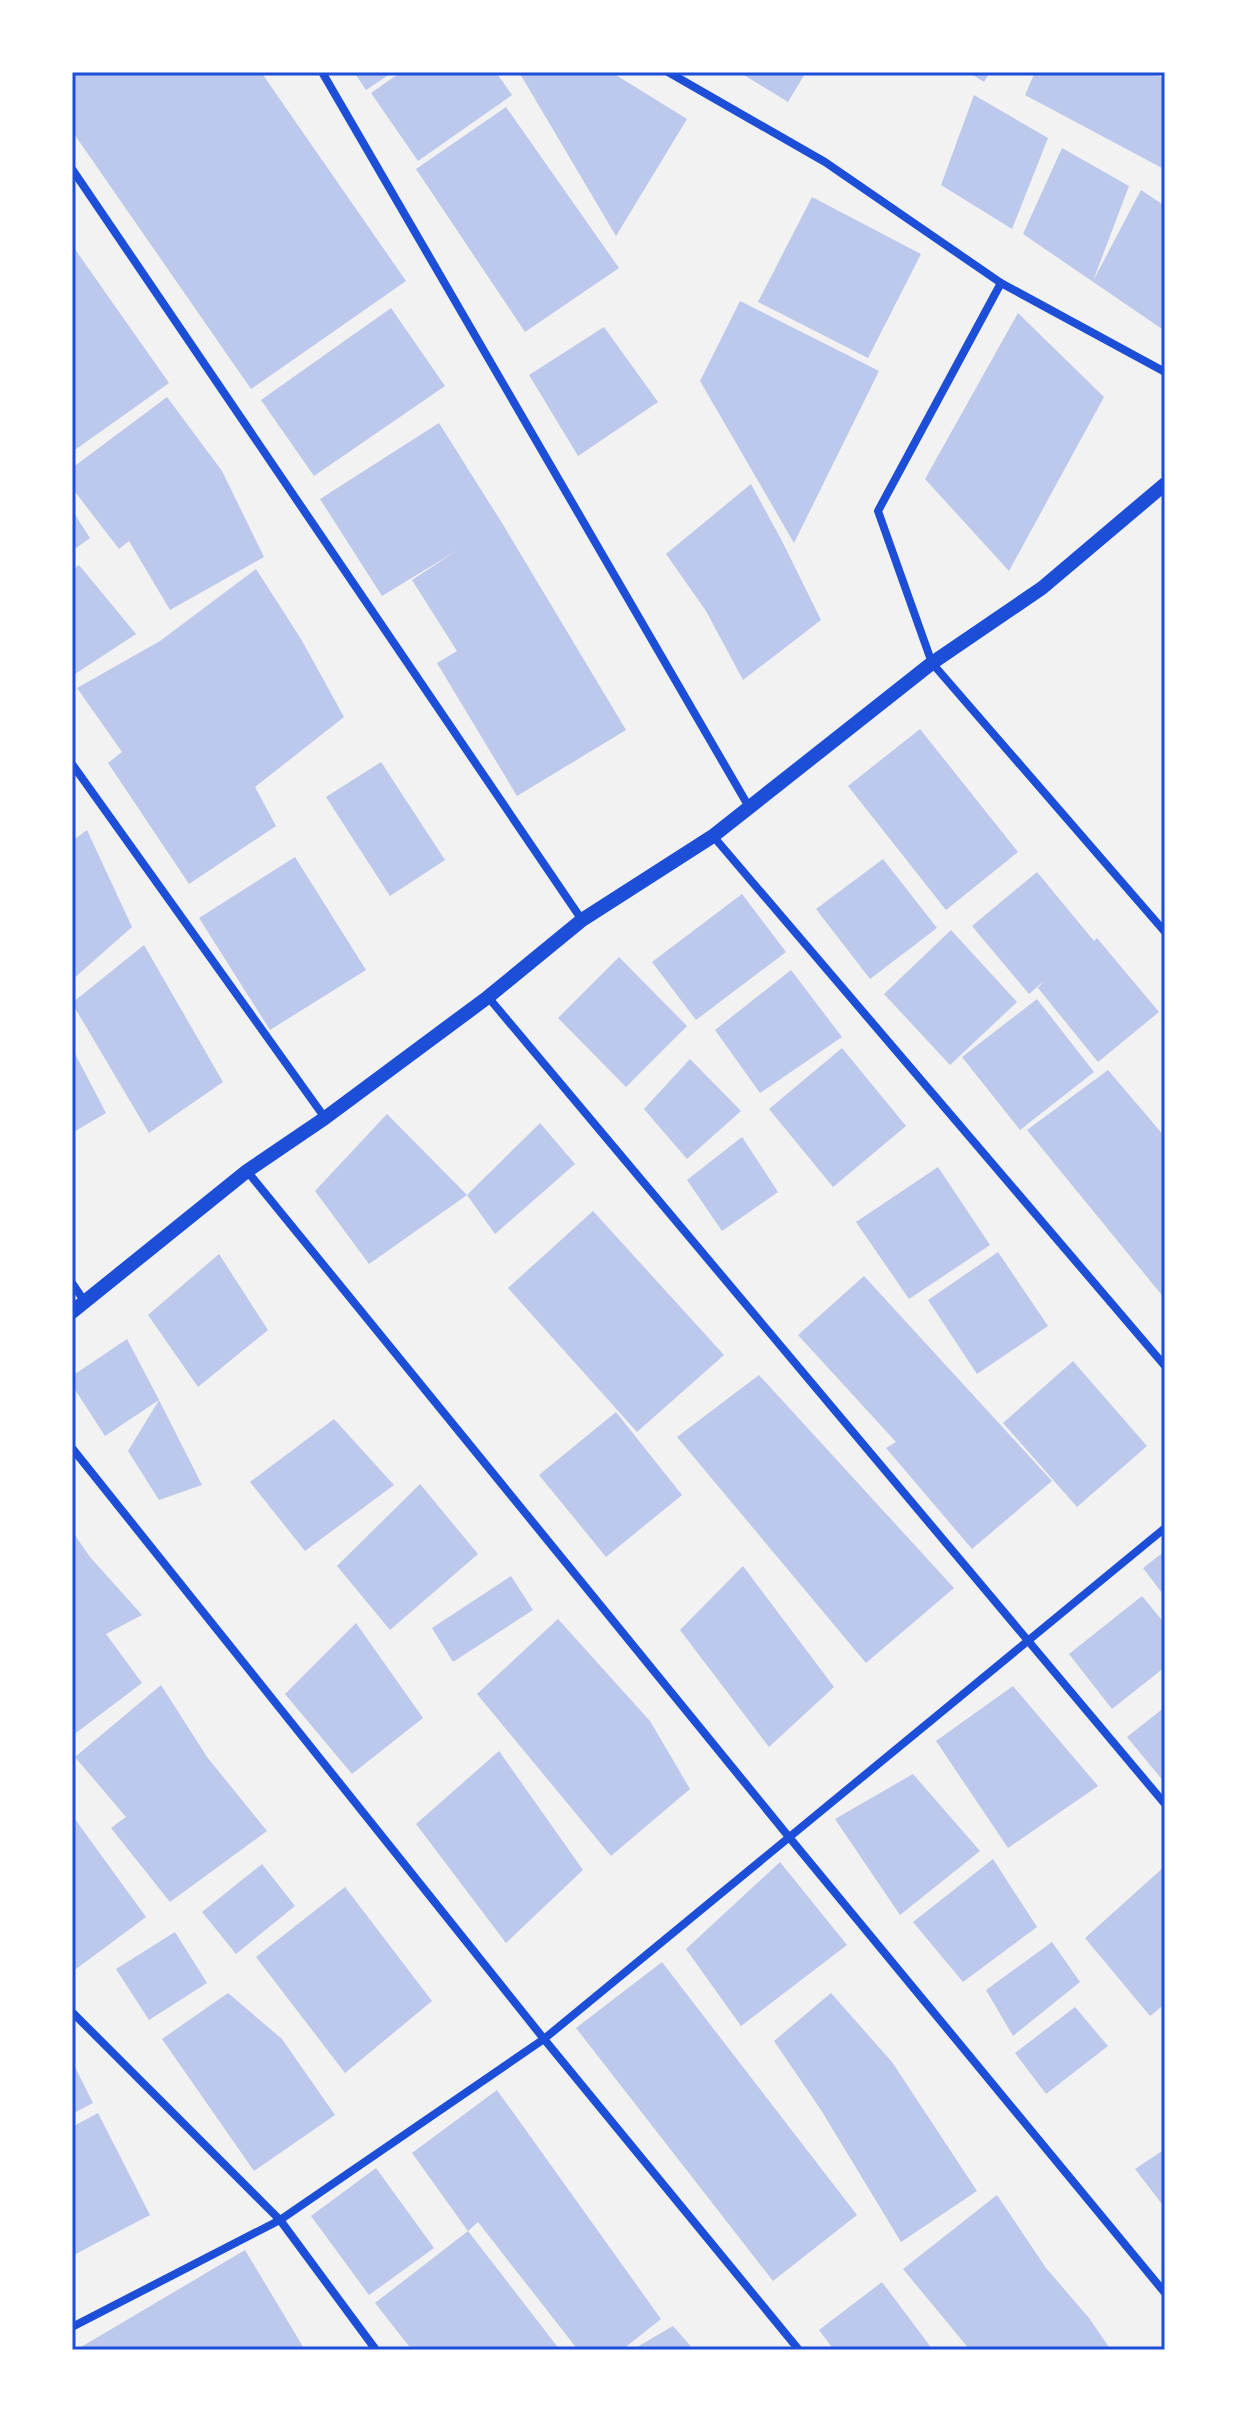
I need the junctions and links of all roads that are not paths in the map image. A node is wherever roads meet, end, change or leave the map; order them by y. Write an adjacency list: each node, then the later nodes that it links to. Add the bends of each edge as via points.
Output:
1 (322, 72): 9 (street)
2 (668, 72): 4 (street, via 825,162)
3 (72, 169): 11 (street)
4 (1001, 283): 5 (street); 7 (street, via 878,511)
5 (1165, 372)
6 (1165, 484): 7 (street, via 1042,588)
7 (932, 663): 9 (street); 12 (street)
8 (72, 764): 14 (street)
9 (749, 807): 10 (street)
10 (713, 836): 11 (street); 19 (street)
11 (582, 920): 13 (street)
12 (1165, 932)
13 (488, 997): 14 (street); 22 (street)
14 (325, 1118): 15 (street)
15 (247, 1171): 17 (street); 24 (street)
16 (72, 1283): 17 (street)
17 (85, 1302): 18 (street)
18 (72, 1312)
19 (1165, 1366)
20 (72, 1448): 26 (street)
21 (1165, 1528): 22 (street)
22 (1028, 1640): 23 (street); 24 (street)
23 (1165, 1804)
24 (789, 1837): 26 (street); 28 (street)
25 (72, 2012): 27 (street)
26 (544, 2039): 27 (street); 31 (street)
27 (280, 2220): 29 (street); 30 (street)
28 (1165, 2293)
29 (72, 2327)
30 (376, 2350)
31 (799, 2350)

